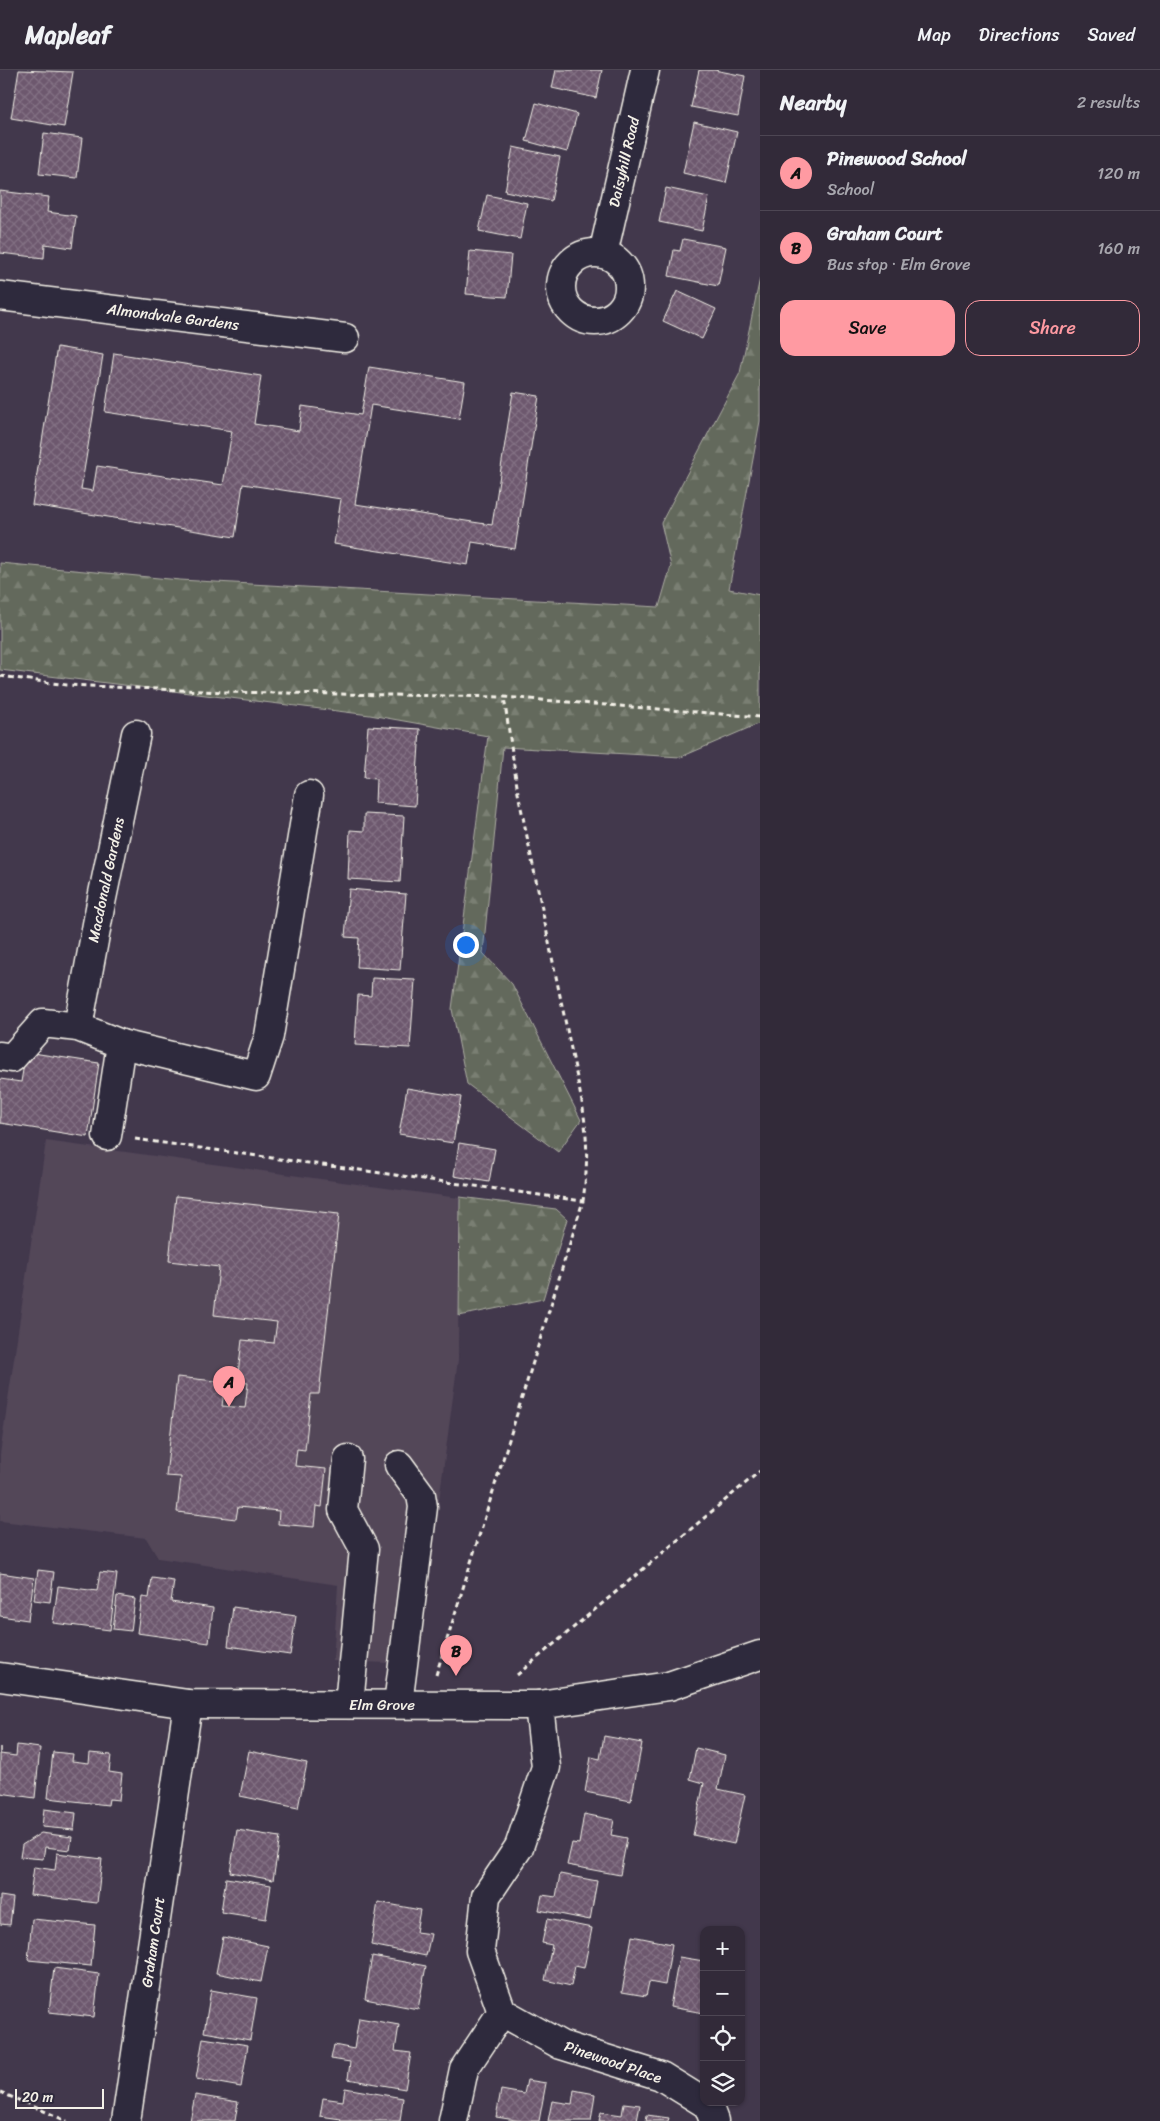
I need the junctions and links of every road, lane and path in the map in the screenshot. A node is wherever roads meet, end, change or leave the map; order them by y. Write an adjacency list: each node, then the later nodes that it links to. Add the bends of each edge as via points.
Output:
1 (645, 70): 2 (street, Daisyhill Road)
2 (604, 254)
3 (0, 296): 4 (street, Almondvale Gardens)
4 (345, 338)
5 (0, 676): 6 (path, via 67,685 225,692)
6 (504, 696): 7 (path); 14 (path, via 518,793 582,1102 588,1141)
7 (760, 717)
8 (136, 734): 10 (street, Macdonald Gardens)
9 (309, 796): 11 (street, via 269,1036 256,1076)
10 (78, 1027): 11 (street); 12 (street, via 43,1023 12,1058)
11 (121, 1044): 13 (street)
12 (0, 1056)
13 (107, 1136): 14 (path)
14 (583, 1201): 24 (path)
15 (348, 1459): 22 (street, via 343,1510 364,1549)
16 (399, 1464): 23 (street, via 421,1495 422,1507)
17 (760, 1471): 20 (path)
18 (760, 1655): 25 (street, Elm Grove, via 668,1686)
19 (0, 1677): 21 (street, Elm Grove)
20 (515, 1677)
21 (188, 1704): 22 (street, Elm Grove); 29 (street, Graham Court)
22 (349, 1704): 23 (street, Elm Grove)
23 (398, 1704): 24 (street, Elm Grove)
24 (427, 1705): 25 (street, Elm Grove)
25 (539, 1705): 26 (street, via 546,1767 518,1847 486,1896 480,1951)
26 (502, 2012): 30 (street, via 464,2069); 31 (street, Pinewood Place, via 561,2045 661,2076 708,2105)
27 (0, 2092): 28 (path)
28 (67, 2121)
29 (126, 2121)
30 (452, 2121)
31 (714, 2121)

